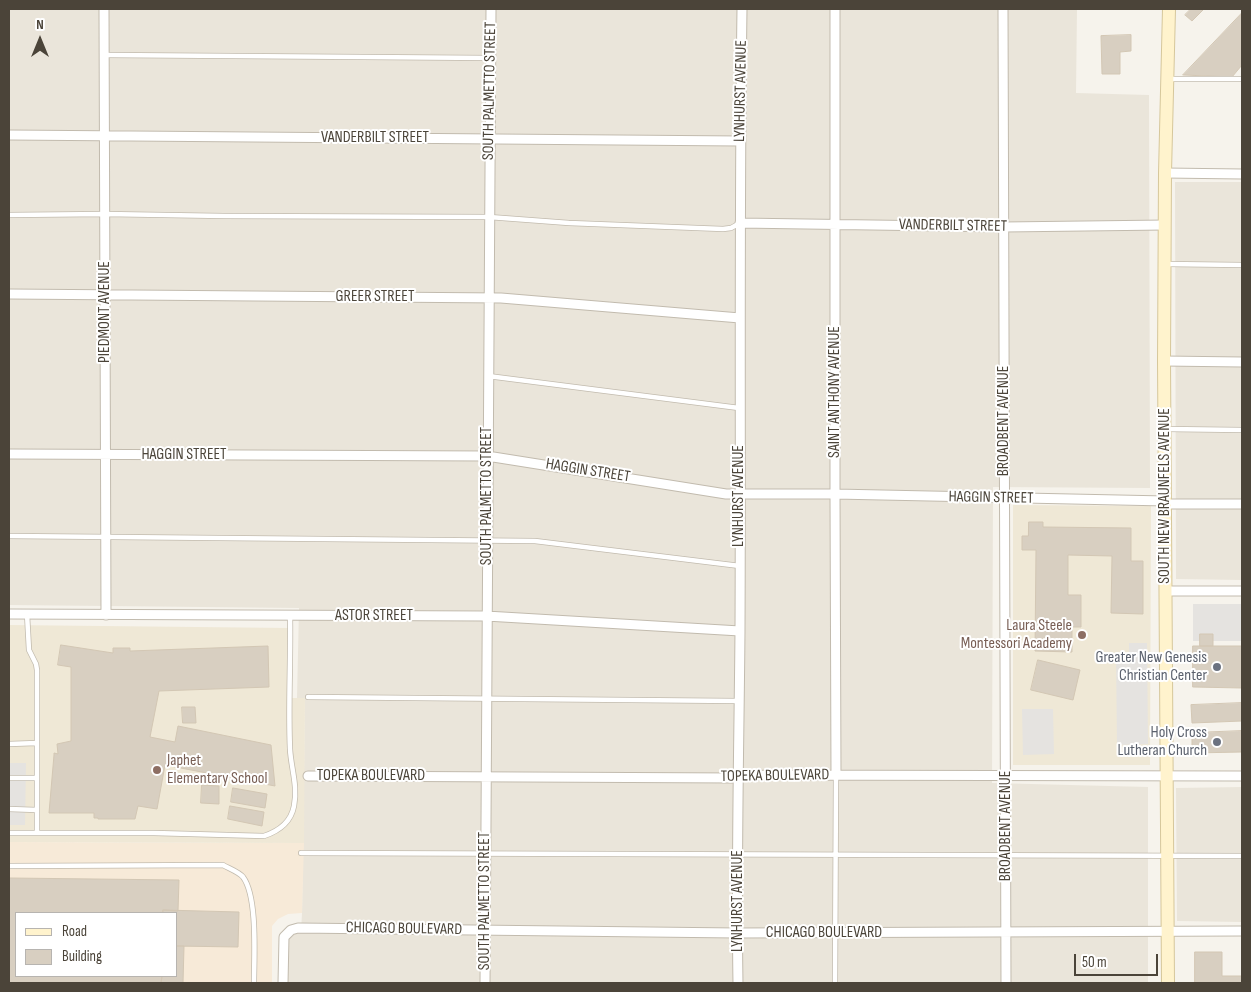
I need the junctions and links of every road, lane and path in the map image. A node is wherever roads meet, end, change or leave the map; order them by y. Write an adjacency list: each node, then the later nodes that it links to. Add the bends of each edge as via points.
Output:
1 (104, 9): 7 (street, PIEDMONT AVENUE)
2 (491, 9): 8 (street, SOUTH PALMETTO STREET)
3 (742, 9): 14 (street, LYNHURST AVENUE)
4 (836, 9): 21 (street, SAINT ANTHONY AVENUE)
5 (1003, 9): 23 (street, BROADBENT AVENUE)
6 (1169, 9): 9 (main road, SOUTH NEW BRAUNFELS AVENUE)
7 (104, 55): 8 (lane); 12 (street, PIEDMONT AVENUE)
8 (491, 58): 13 (street, SOUTH PALMETTO STREET)
9 (1167, 79): 10 (lane); 15 (main road, SOUTH NEW BRAUNFELS AVENUE)
10 (1242, 79)
11 (9, 135): 12 (street, VANDERBILT STREET)
12 (105, 136): 13 (street, VANDERBILT STREET); 17 (street, PIEDMONT AVENUE)
13 (490, 139): 14 (street, VANDERBILT STREET); 19 (street, SOUTH PALMETTO STREET)
14 (740, 140): 20 (street, LYNHURST AVENUE)
15 (1165, 173): 16 (street); 22 (main road, SOUTH NEW BRAUNFELS AVENUE)
16 (1242, 174)
17 (105, 214): 18 (lane); 19 (lane); 27 (street, PIEDMONT AVENUE)
18 (9, 215)
19 (489, 217): 20 (lane, via 723,229); 28 (street, SOUTH PALMETTO STREET)
20 (740, 223): 21 (street, VANDERBILT STREET); 29 (street, LYNHURST AVENUE)
21 (836, 224): 23 (street, VANDERBILT STREET); 40 (street, SAINT ANTHONY AVENUE)
22 (1165, 225): 23 (street, VANDERBILT STREET); 24 (main road, SOUTH NEW BRAUNFELS AVENUE)
23 (1004, 227): 41 (street, BROADBENT AVENUE)
24 (1165, 264): 25 (lane); 30 (main road, SOUTH NEW BRAUNFELS AVENUE)
25 (1242, 265)
26 (9, 294): 27 (street, GREER STREET)
27 (105, 295): 28 (street, GREER STREET); 37 (street, PIEDMONT AVENUE)
28 (488, 297): 29 (street, GREER STREET); 32 (street, SOUTH PALMETTO STREET)
29 (740, 318): 33 (street, LYNHURST AVENUE)
30 (1164, 362): 31 (street); 34 (main road, SOUTH NEW BRAUNFELS AVENUE)
31 (1242, 362)
32 (488, 376): 33 (lane); 38 (street, SOUTH PALMETTO STREET)
33 (740, 408): 39 (street, LYNHURST AVENUE)
34 (1165, 429): 35 (lane); 42 (main road, SOUTH NEW BRAUNFELS AVENUE)
35 (1242, 430)
36 (9, 454): 37 (street, HAGGIN STREET)
37 (105, 454): 38 (street, HAGGIN STREET); 45 (street, PIEDMONT AVENUE)
38 (487, 456): 39 (street, HAGGIN STREET); 46 (street, SOUTH PALMETTO STREET)
39 (739, 494): 40 (street, HAGGIN STREET); 47 (street, LYNHURST AVENUE)
40 (835, 494): 41 (street, HAGGIN STREET); 61 (street, SAINT ANTHONY AVENUE)
41 (1004, 498): 42 (street, HAGGIN STREET); 62 (street, BROADBENT AVENUE)
42 (1166, 502): 43 (street, HAGGIN STREET); 48 (main road, SOUTH NEW BRAUNFELS AVENUE)
43 (1242, 504)
44 (9, 536): 45 (lane)
45 (105, 537): 46 (lane); 52 (street, PIEDMONT AVENUE)
46 (487, 539): 47 (lane, via 535,541); 54 (street, SOUTH PALMETTO STREET)
47 (740, 566): 55 (street, LYNHURST AVENUE)
48 (1165, 590): 49 (street); 64 (main road, SOUTH NEW BRAUNFELS AVENUE)
49 (1242, 591)
50 (9, 614): 51 (street, ASTOR STREET)
51 (27, 614): 52 (street, ASTOR STREET); 59 (lane, via 29,650 37,670)
52 (106, 615): 53 (street, ASTOR STREET)
53 (290, 616): 54 (street, ASTOR STREET); 73 (lane, via 290,750 295,778 294,806 285,824 276,832 264,836)
54 (486, 616): 55 (street, ASTOR STREET); 57 (street, SOUTH PALMETTO STREET)
55 (740, 631): 58 (street, LYNHURST AVENUE)
56 (308, 696): 57 (lane)
57 (486, 698): 58 (lane); 66 (street, SOUTH PALMETTO STREET)
58 (738, 701): 69 (street, LYNHURST AVENUE)
59 (37, 743): 60 (lane); 68 (lane)
60 (9, 744)
61 (836, 775): 62 (street, TOPEKA BOULEVARD); 69 (street, TOPEKA BOULEVARD, via 740,775); 77 (lane)
62 (1006, 775): 64 (street, TOPEKA BOULEVARD); 78 (street, BROADBENT AVENUE)
63 (308, 776): 66 (street, TOPEKA BOULEVARD)
64 (1167, 776): 65 (street, TOPEKA BOULEVARD); 79 (main road, SOUTH NEW BRAUNFELS AVENUE)
65 (1242, 776)
66 (485, 777): 69 (street, TOPEKA BOULEVARD); 74 (street, SOUTH PALMETTO STREET)
67 (9, 778): 68 (lane)
68 (37, 778): 71 (lane)
69 (737, 778): 76 (street, LYNHURST AVENUE)
70 (9, 809): 71 (lane)
71 (37, 810): 73 (lane)
72 (9, 833): 73 (lane)
73 (36, 833)
74 (485, 852): 75 (lane); 76 (lane); 82 (street, SOUTH PALMETTO STREET)
75 (301, 853)
76 (737, 854): 77 (lane); 86 (street, LYNHURST AVENUE)
77 (836, 854): 78 (lane); 87 (lane)
78 (1006, 855): 79 (lane); 85 (street, BROADBENT AVENUE)
79 (1168, 856): 80 (lane); 83 (main road, SOUTH NEW BRAUNFELS AVENUE)
80 (1242, 856)
81 (9, 866): 88 (lane, via 223,865 242,876 252,899)
82 (485, 930): 86 (street, CHICAGO BOULEVARD); 89 (street, CHICAGO BOULEVARD, via 298,928 284,937); 90 (street, SOUTH PALMETTO STREET)
83 (1168, 931): 84 (street, CHICAGO BOULEVARD); 85 (street, CHICAGO BOULEVARD); 94 (main road, SOUTH NEW BRAUNFELS AVENUE)
84 (1242, 931)
85 (1006, 932): 87 (street, CHICAGO BOULEVARD); 93 (street, BROADBENT AVENUE)
86 (737, 933): 87 (street, CHICAGO BOULEVARD); 91 (street, LYNHURST AVENUE)
87 (836, 933): 92 (lane)
88 (254, 983)
89 (283, 983)
90 (485, 983)
91 (738, 983)
92 (835, 983)
93 (1006, 983)
94 (1168, 983)

